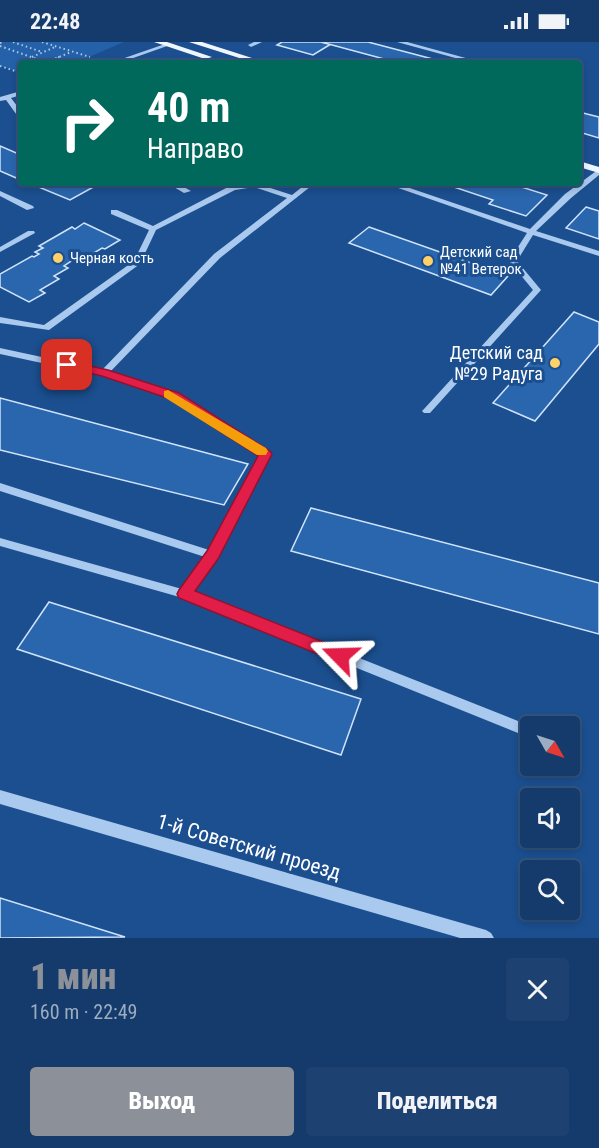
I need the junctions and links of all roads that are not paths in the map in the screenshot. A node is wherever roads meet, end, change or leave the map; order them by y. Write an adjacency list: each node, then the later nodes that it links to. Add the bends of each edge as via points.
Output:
1 (158, 42): 5 (main road)
2 (193, 42): 9 (main road)
3 (259, 42): 6 (street)
4 (400, 42): 10 (street)
5 (171, 43): 7 (street); 8 (main road)
6 (251, 45)
7 (122, 60)
8 (218, 60)
9 (254, 60)
10 (470, 60)
11 (18, 94): 12 (street)
12 (3, 98): 13 (street)
13 (18, 112)
14 (582, 155): 15 (main road)
15 (599, 160)
16 (582, 165): 17 (main road)
17 (599, 171): 23 (street)
18 (178, 186): 25 (street)
19 (247, 186): 30 (street, via 233,188)
20 (257, 186): 27 (street)
21 (307, 186): 27 (street)
22 (397, 186): 31 (street)
23 (582, 186)
24 (582, 186): 31 (street)
25 (187, 190)
26 (0, 193): 28 (street)
27 (292, 197): 37 (street, via 217,256)
28 (30, 208)
29 (114, 212): 30 (street)
30 (153, 229): 35 (street, via 137,262 46,328)
31 (531, 232): 34 (street); 38 (street, via 513,261 537,290)
32 (31, 233): 33 (street)
33 (0, 250)
34 (599, 254)
35 (0, 320)
36 (0, 351): 37 (street)
37 (104, 372): 41 (street, via 175,396 266,454)
38 (427, 411)
39 (0, 487): 41 (street)
40 (0, 542): 42 (street)
41 (212, 555): 42 (street)
42 (185, 594): 43 (street)
43 (518, 727)
44 (0, 797): 45 (street, 1-й Советский проезд)
45 (486, 938)

